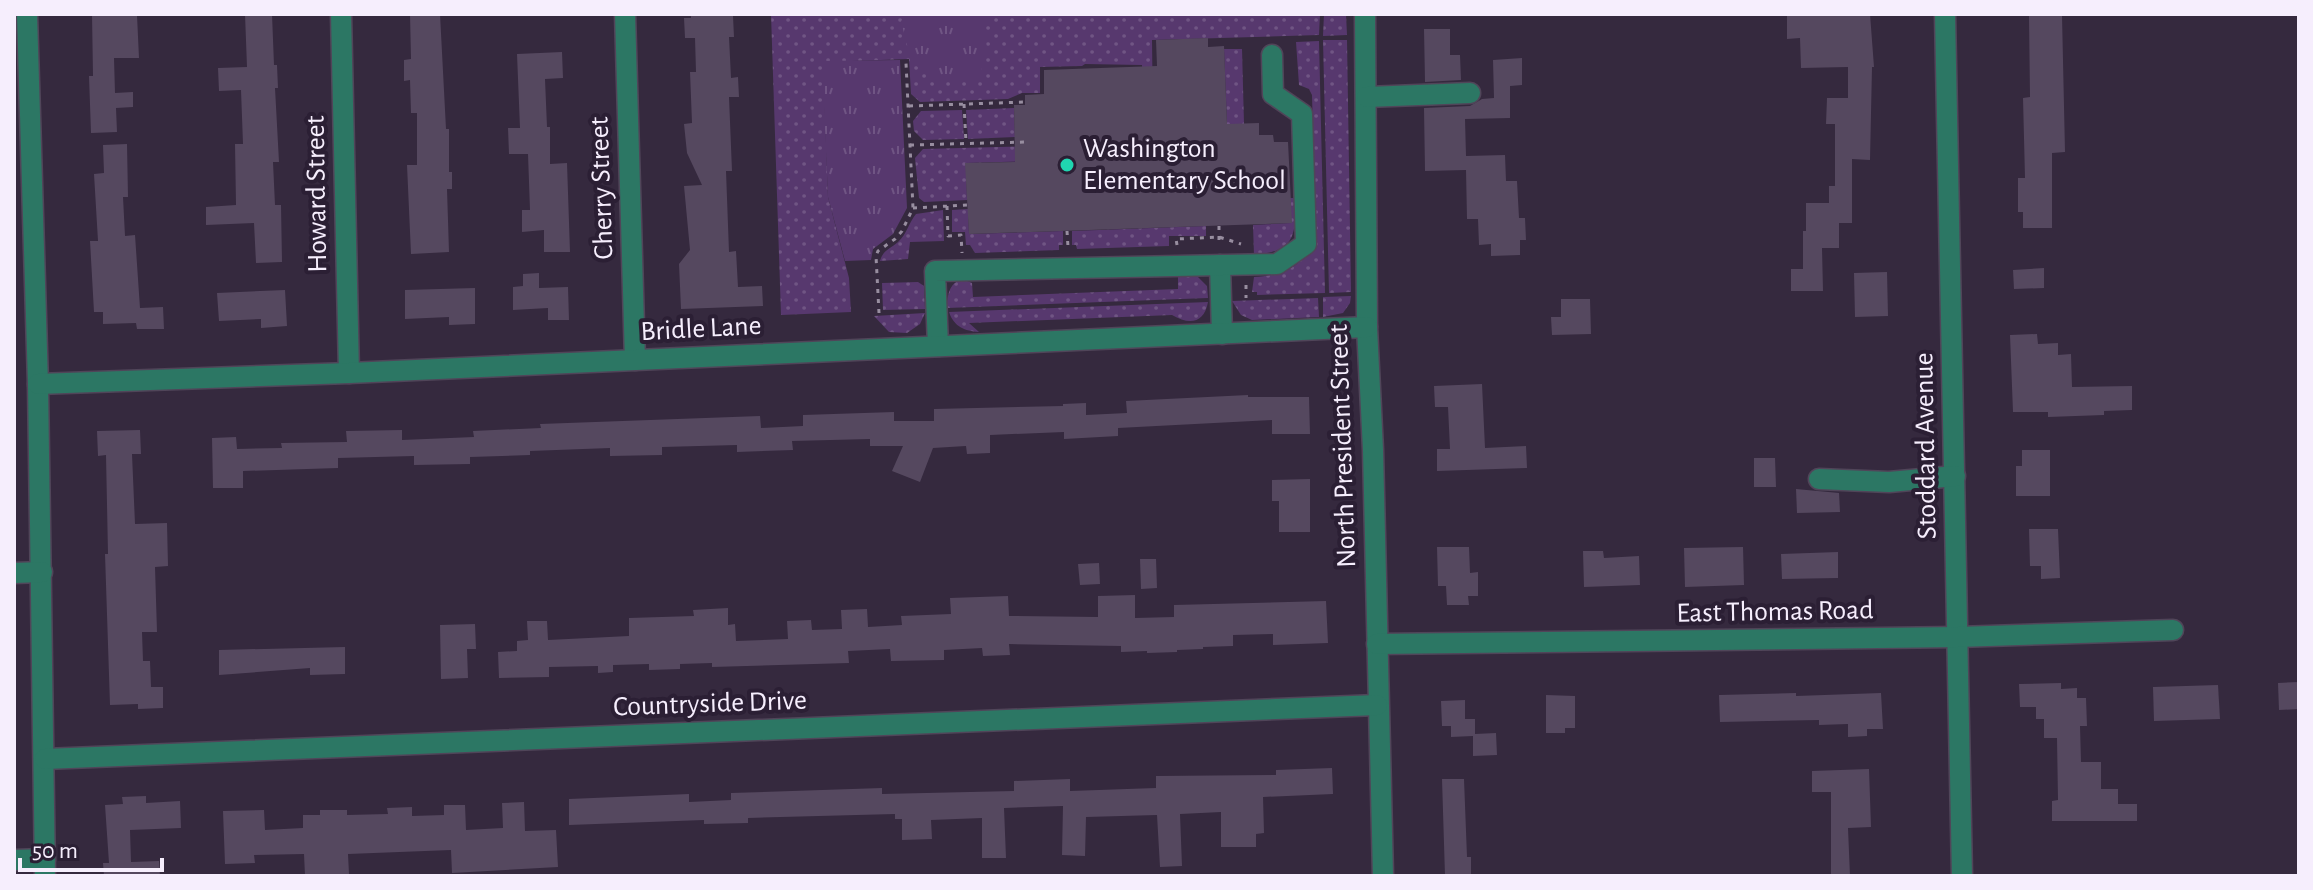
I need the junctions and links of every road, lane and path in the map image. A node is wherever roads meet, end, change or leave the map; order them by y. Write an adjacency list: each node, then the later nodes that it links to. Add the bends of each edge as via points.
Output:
1 (27, 14): 20 (street)
2 (341, 14): 28 (street, Howard Street)
3 (625, 14): 27 (street, Cherry Street)
4 (1365, 14): 9 (street, North President Street)
5 (1945, 14): 30 (street, Stoddard Avenue)
6 (1272, 55): 22 (street, via 1273,94 1302,114 1306,244 1277,264)
7 (906, 63): 12 (path)
8 (1470, 93): 9 (street)
9 (1367, 97): 24 (street, North President Street)
10 (1025, 102): 11 (path)
11 (964, 104): 12 (path); 14 (path)
12 (908, 106): 15 (path)
13 (1026, 142): 14 (path)
14 (966, 143): 15 (path)
15 (910, 145): 17 (path)
16 (968, 205): 17 (path)
17 (913, 208): 23 (path, via 902,231 876,256)
18 (1219, 226): 22 (path)
19 (1067, 231): 21 (path)
20 (23, 240): 29 (street)
21 (1068, 253)
22 (1220, 260): 25 (street); 26 (street, via 935,271)
23 (879, 313)
24 (1367, 327): 25 (street, Bridle Lane); 36 (street, North President Street)
25 (1222, 334): 26 (street, Bridle Lane)
26 (938, 346): 27 (street, Bridle Lane)
27 (635, 360): 28 (street, Bridle Lane)
28 (349, 373): 29 (street, Bridle Lane)
29 (38, 384): 32 (street)
30 (1955, 476): 31 (street, via 1889,482); 35 (street, Stoddard Avenue)
31 (1819, 479)
32 (42, 572): 33 (street); 38 (street)
33 (14, 573)
34 (2173, 630): 35 (street, East Thomas Road)
35 (1958, 637): 36 (street, East Thomas Road); 42 (street, Stoddard Avenue)
36 (1377, 644): 37 (street, North President Street)
37 (1377, 705): 38 (street, Countryside Drive); 41 (street, North President Street)
38 (45, 759): 40 (street)
39 (14, 860): 40 (street)
40 (45, 867)
41 (1383, 876)
42 (1962, 876)

